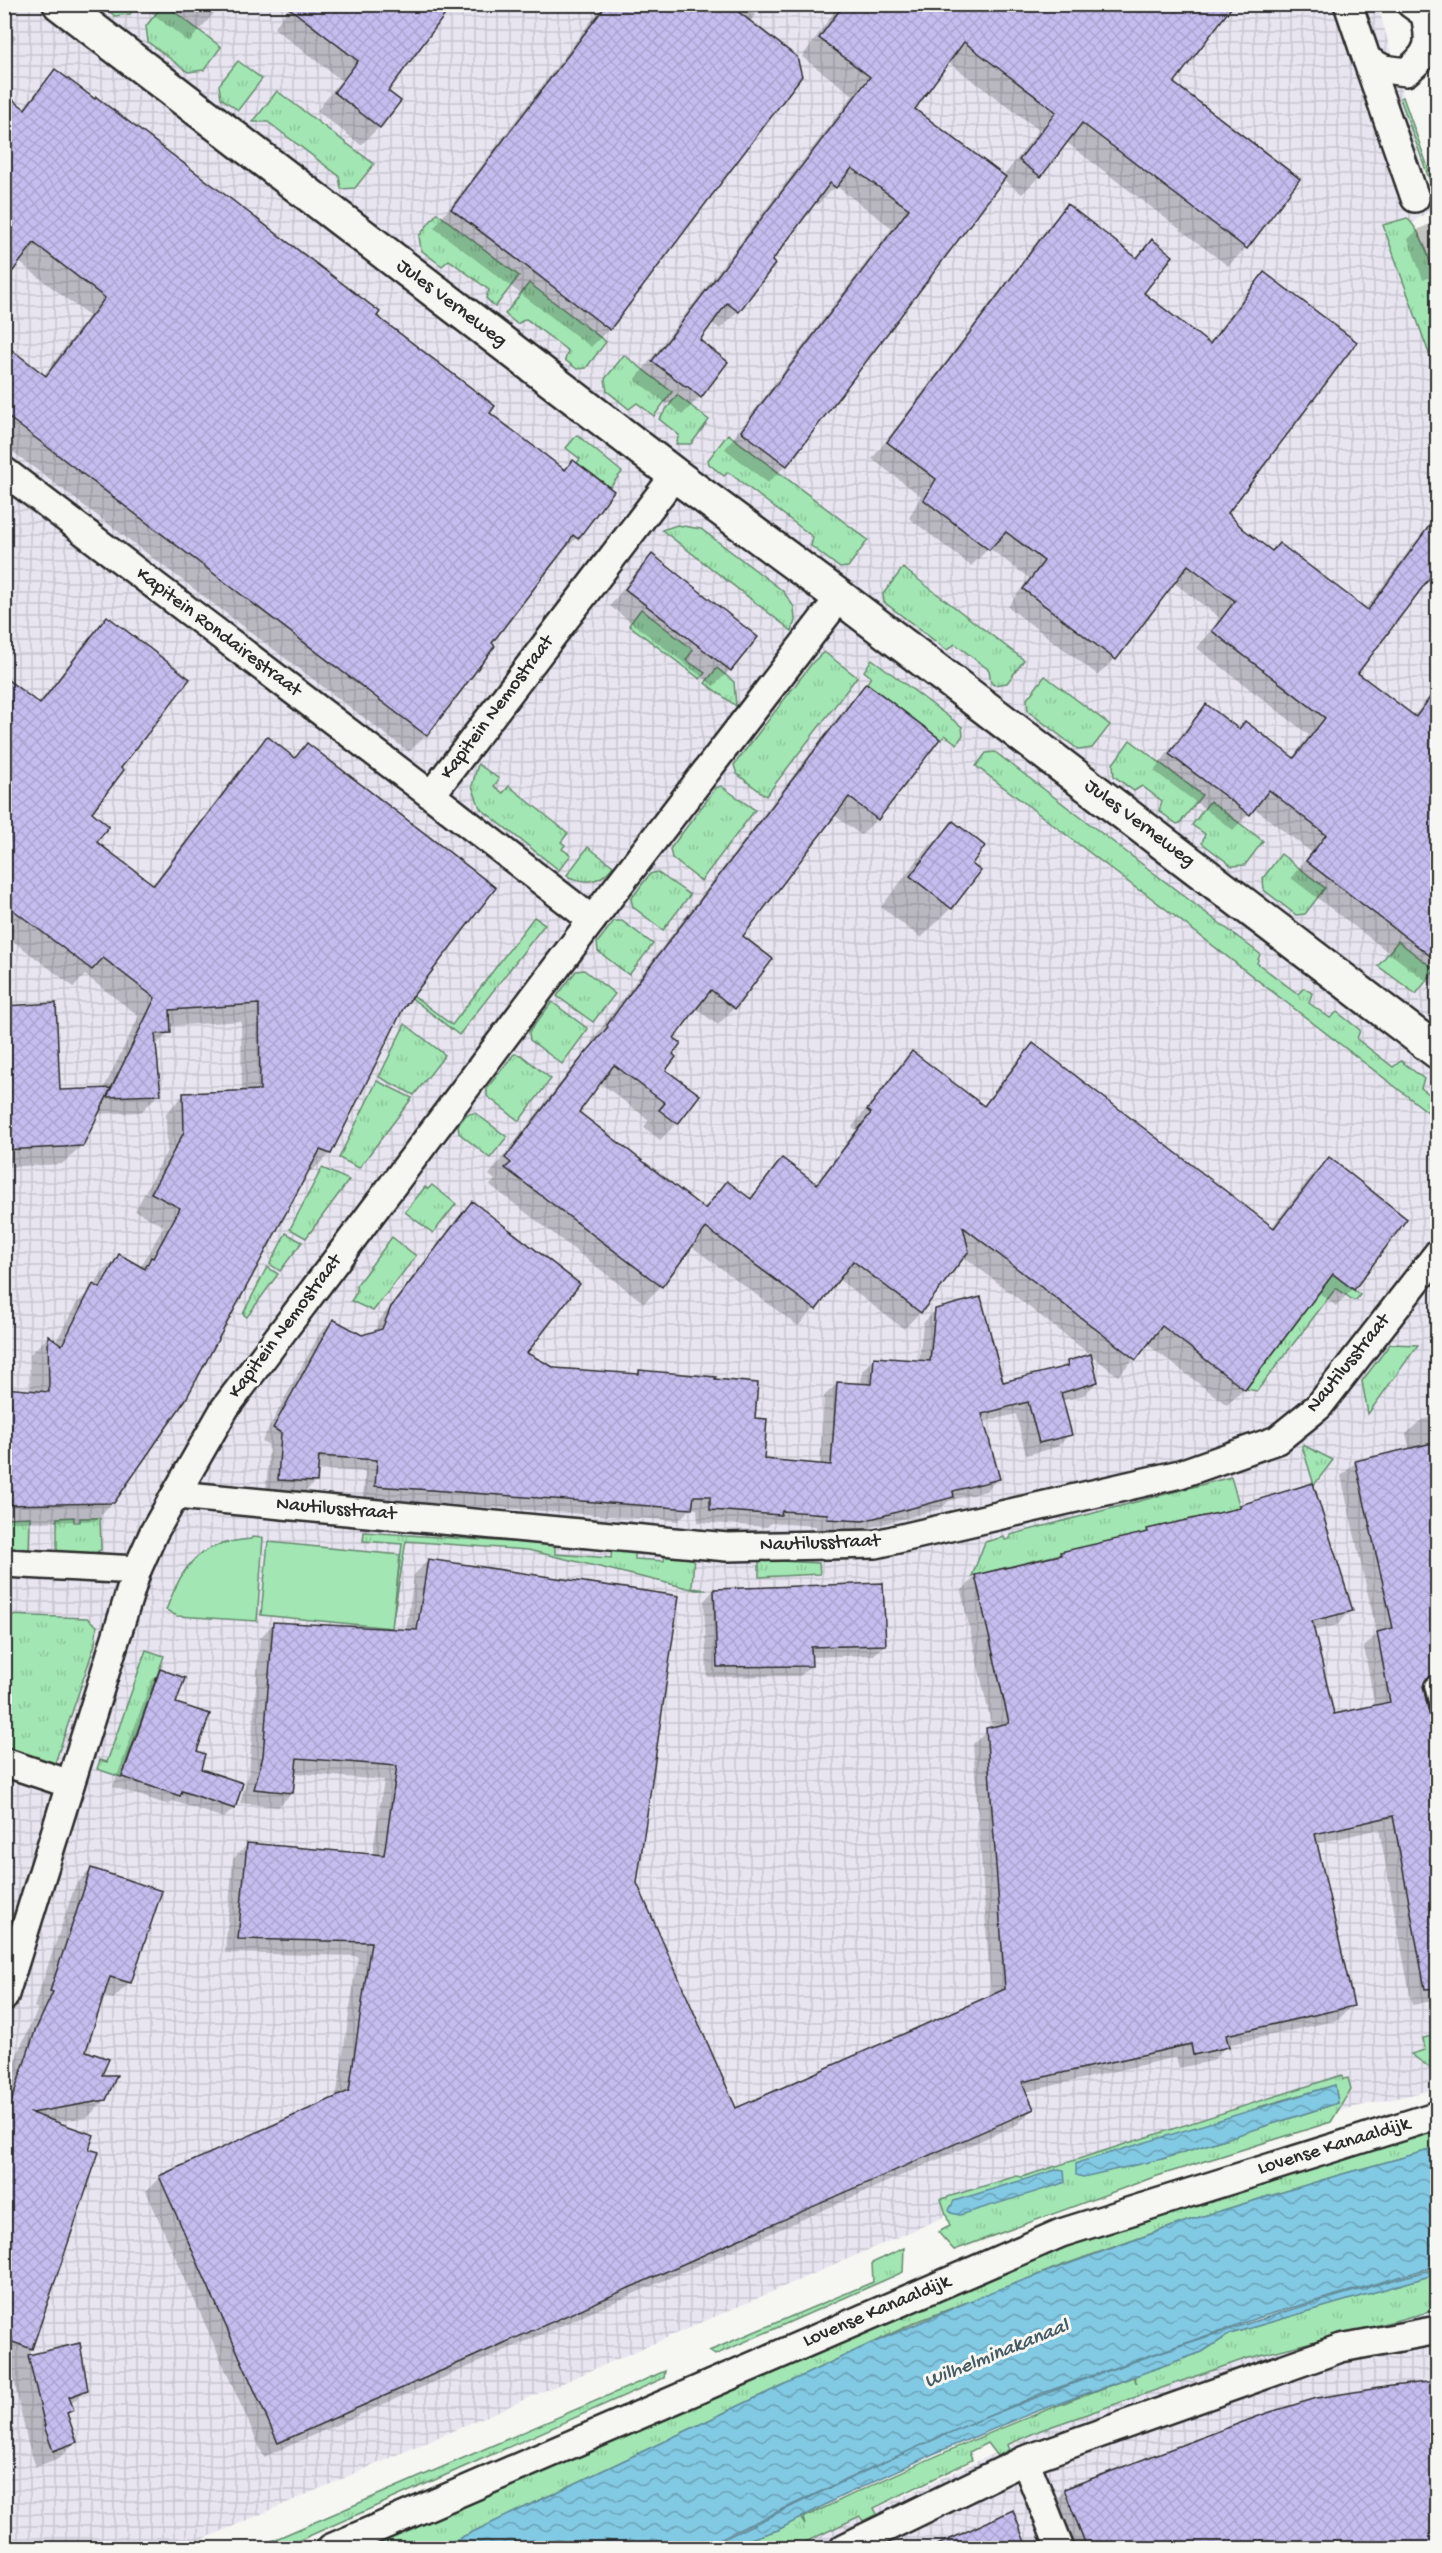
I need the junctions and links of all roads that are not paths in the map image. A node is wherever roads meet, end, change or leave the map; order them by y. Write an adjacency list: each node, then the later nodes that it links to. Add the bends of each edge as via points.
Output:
1 (1348, 4): 4 (street)
2 (1411, 4): 4 (street, via 1425,14 1431,40 1419,61 1406,72 1384,69)
3 (58, 6): 7 (street, Jules Verneweg)
4 (1367, 60): 5 (street)
5 (1415, 198)
6 (4, 471): 9 (street, Kapitein Rondairestraat)
7 (678, 471): 8 (street, Jules Verneweg); 9 (street, Kapitein Nemostraat)
8 (846, 590): 10 (street, Kapitein Nemostraat); 11 (street, Jules Verneweg)
9 (431, 795): 10 (street, Kapitein Nemostraat)
10 (592, 920): 13 (street, Kapitein Nemostraat, via 225,1408)
11 (1437, 1052)
12 (1437, 1253): 13 (street, Nautilusstraat, via 1319,1406 1277,1440 1180,1474 876,1544 727,1547)
13 (177, 1495): 15 (street, Kapitein Nemostraat)
14 (4, 1563): 15 (street)
15 (137, 1570): 19 (street, Kapitein Nemostraat)
16 (1437, 1684): 17 (lane, via 1432,1685)
17 (1437, 1711)
18 (4, 1762): 19 (street)
19 (70, 1784): 20 (street, Kapitein Nemostraat)
20 (4, 1997)
21 (1437, 2115): 24 (street, Lovense Kanaaldijk, via 1061,2233)
22 (1437, 2330): 23 (street, via 1341,2348)
23 (1025, 2460): 25 (street); 26 (street)
24 (331, 2548)
25 (844, 2548)
26 (1060, 2548)

